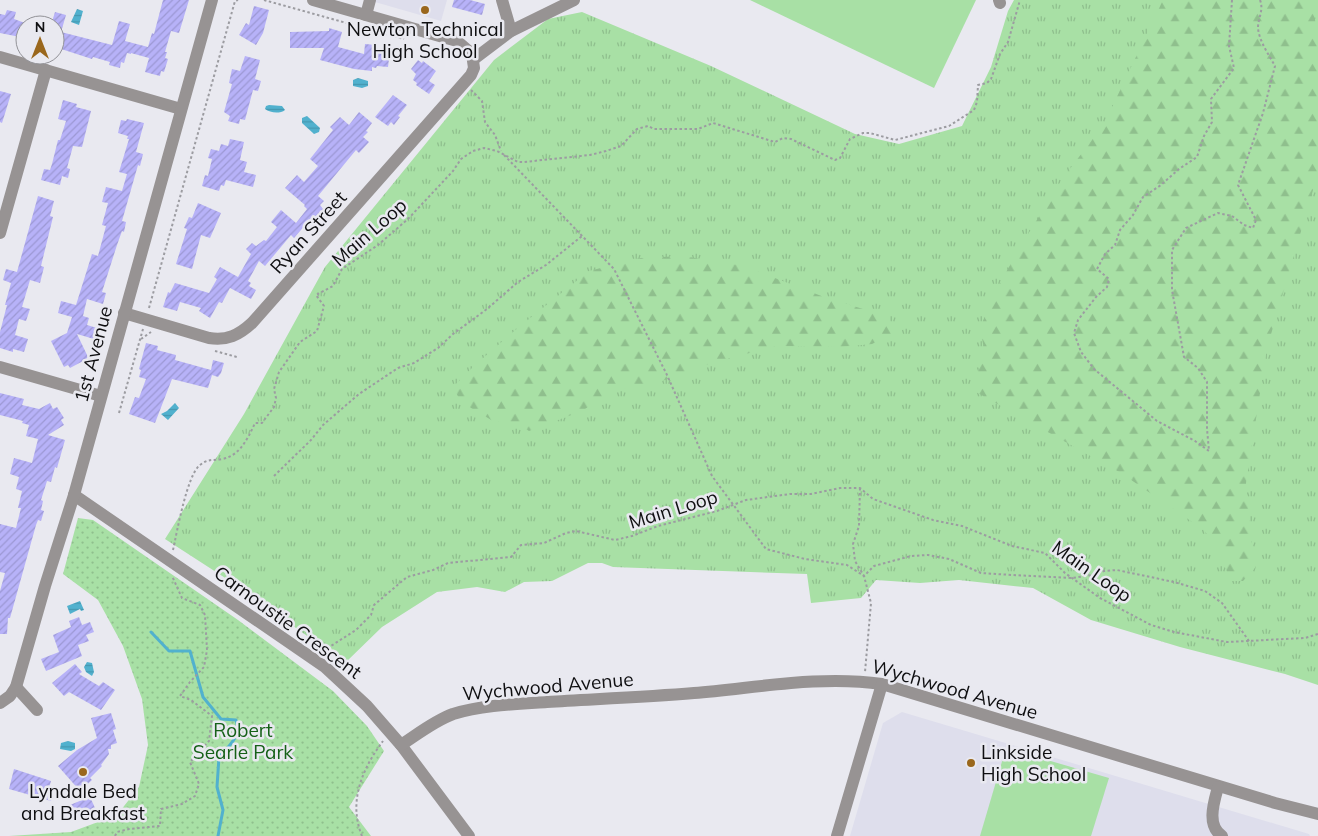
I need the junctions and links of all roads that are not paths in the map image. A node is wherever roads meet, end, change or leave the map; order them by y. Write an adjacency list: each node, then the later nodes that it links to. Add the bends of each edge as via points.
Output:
1 (212, 0): 11 (street, 1st Avenue)
2 (313, 0): 6 (street)
3 (370, 0): 6 (street)
4 (502, 0): 7 (street)
5 (574, 0): 7 (street)
6 (366, 15): 9 (street, via 457,41 469,50)
7 (511, 31): 9 (street)
8 (0, 57): 10 (street)
9 (474, 59): 13 (street, Ryan Street, via 472,75 244,330 233,336 213,339)
10 (46, 70): 11 (street); 12 (street)
11 (181, 109): 13 (street, 1st Avenue)
12 (0, 233)
13 (124, 313): 15 (street, 1st Avenue)
14 (0, 367): 15 (street)
15 (101, 396): 16 (street, 1st Avenue)
16 (74, 495): 18 (street, 1st Avenue); 21 (street, Carnoustie Crescent, via 173,557 324,667 367,706)
17 (882, 684): 21 (street, Wychwood Avenue, via 829,681 473,709 438,721); 22 (street, Wychwood Avenue); 25 (street)
18 (16, 687): 19 (street); 20 (street)
19 (0, 703)
20 (37, 710)
21 (401, 745): 24 (street, Carnoustie Crescent)
22 (1218, 786): 23 (street, Wychwood Avenue); 26 (street, via 1212,816)
23 (1318, 814)
24 (469, 836)
25 (837, 836)
26 (1222, 836)

